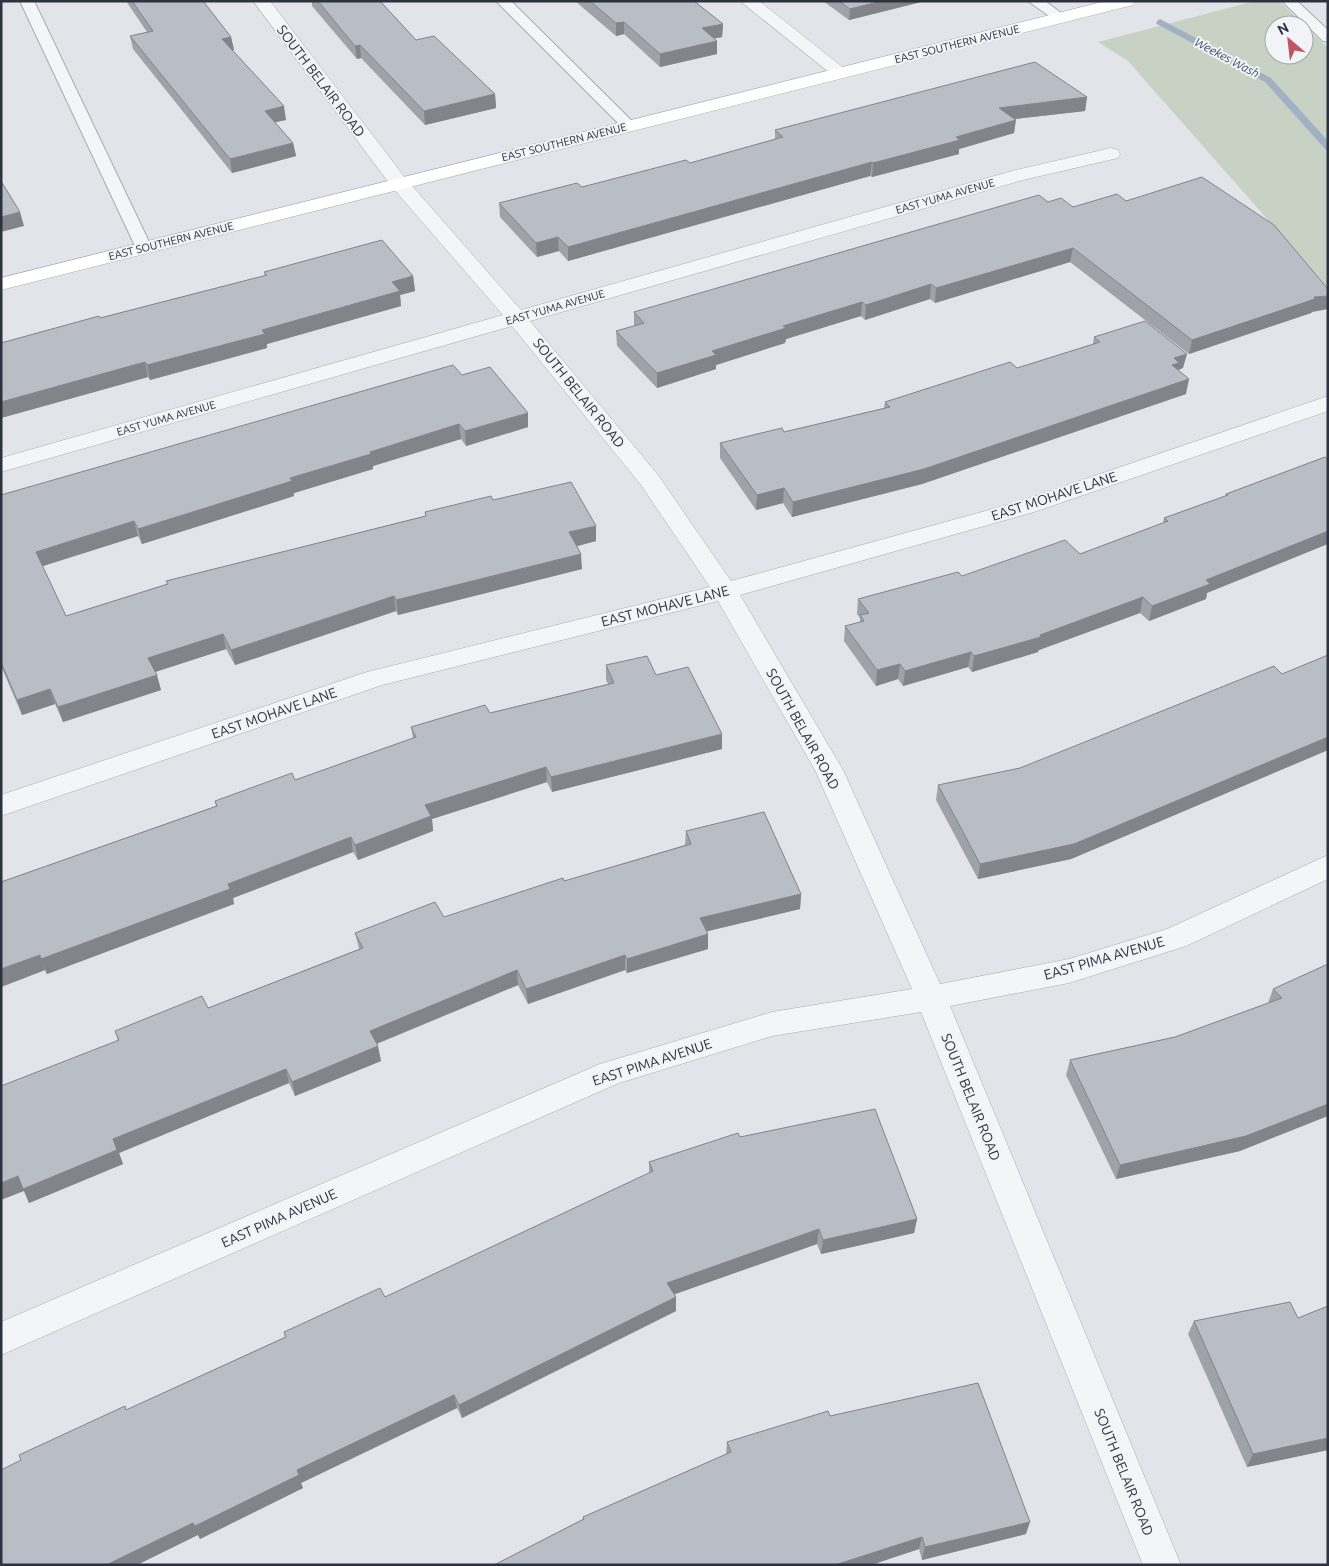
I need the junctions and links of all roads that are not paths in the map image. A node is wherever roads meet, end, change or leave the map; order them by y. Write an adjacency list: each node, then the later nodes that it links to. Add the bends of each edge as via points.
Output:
1 (27, 1): 14 (lane)
2 (261, 1): 13 (street, SOUTH BELAIR ROAD)
3 (503, 1): 11 (lane)
4 (748, 1): 10 (street)
5 (1035, 1): 8 (lane)
6 (1127, 1): 8 (main road, EAST SOUTHERN AVENUE)
7 (1289, 1): 9 (lane)
8 (1061, 18): 10 (main road, EAST SOUTHERN AVENUE)
9 (1328, 38)
10 (841, 73): 11 (main road, EAST SOUTHERN AVENUE)
11 (629, 126): 13 (main road, EAST SOUTHERN AVENUE)
12 (1111, 154): 16 (street, EAST YUMA AVENUE, via 1010,178)
13 (398, 184): 14 (main road, EAST SOUTHERN AVENUE); 16 (street, SOUTH BELAIR ROAD)
14 (144, 248): 15 (main road, EAST SOUTHERN AVENUE)
15 (1, 284)
16 (517, 318): 18 (street, EAST YUMA AVENUE); 19 (street, SOUTH BELAIR ROAD, via 650,480)
17 (1328, 403): 19 (street, EAST MOHAVE LANE, via 1026,507)
18 (1, 466)
19 (724, 591): 20 (street, EAST MOHAVE LANE, via 376,678); 22 (street, SOUTH BELAIR ROAD, via 828,770)
20 (1, 806)
21 (1328, 866): 22 (street, EAST PIMA AVENUE, via 1176,938 1069,971)
22 (931, 998): 23 (street, EAST PIMA AVENUE, via 772,1024 611,1073); 24 (street, SOUTH BELAIR ROAD)
23 (1, 1339)
24 (1162, 1565)

